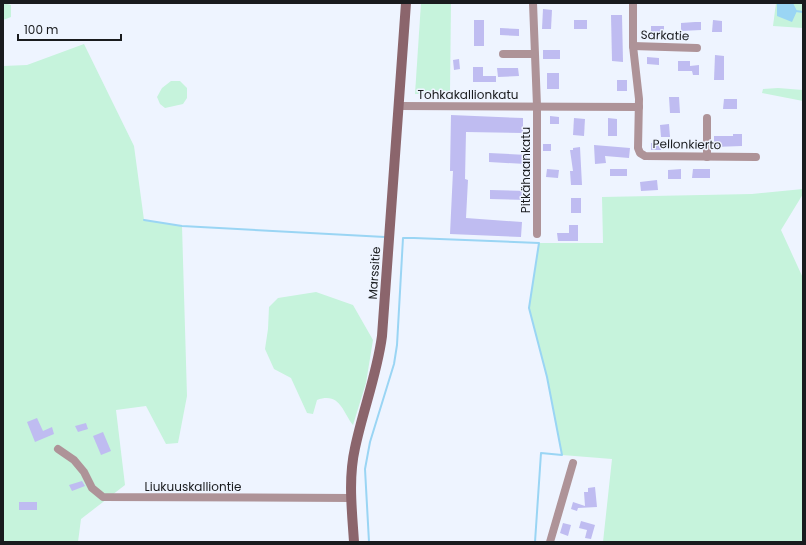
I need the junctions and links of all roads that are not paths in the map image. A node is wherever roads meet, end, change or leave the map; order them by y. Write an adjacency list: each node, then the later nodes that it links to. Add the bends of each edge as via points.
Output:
1 (406, 3): 8 (main road, Marssitie)
2 (533, 3): 7 (street, Tohkakallionkatu)
3 (633, 3): 4 (street)
4 (633, 46): 5 (street, Sarkatie); 10 (street)
5 (697, 48)
6 (503, 54): 7 (street)
7 (534, 54): 9 (street, Tohkakallionkatu)
8 (399, 106): 9 (street, Tohkakallionkatu); 17 (main road, Marssitie, via 382,336 378,363 355,449)
9 (537, 106): 10 (street, Tohkakallionkatu); 14 (street, Pitkähaankatu)
10 (639, 107): 12 (street, Pellonkierto, via 640,153 645,156)
11 (707, 118): 12 (street)
12 (707, 157): 13 (street, Pellonkierto)
13 (756, 157)
14 (537, 234)
15 (58, 449): 17 (street, Liukuuskalliontie, via 74,460 92,488 103,497)
16 (573, 463): 19 (street)
17 (351, 498): 18 (main road, Marssitie)
18 (354, 542)
19 (550, 542)

